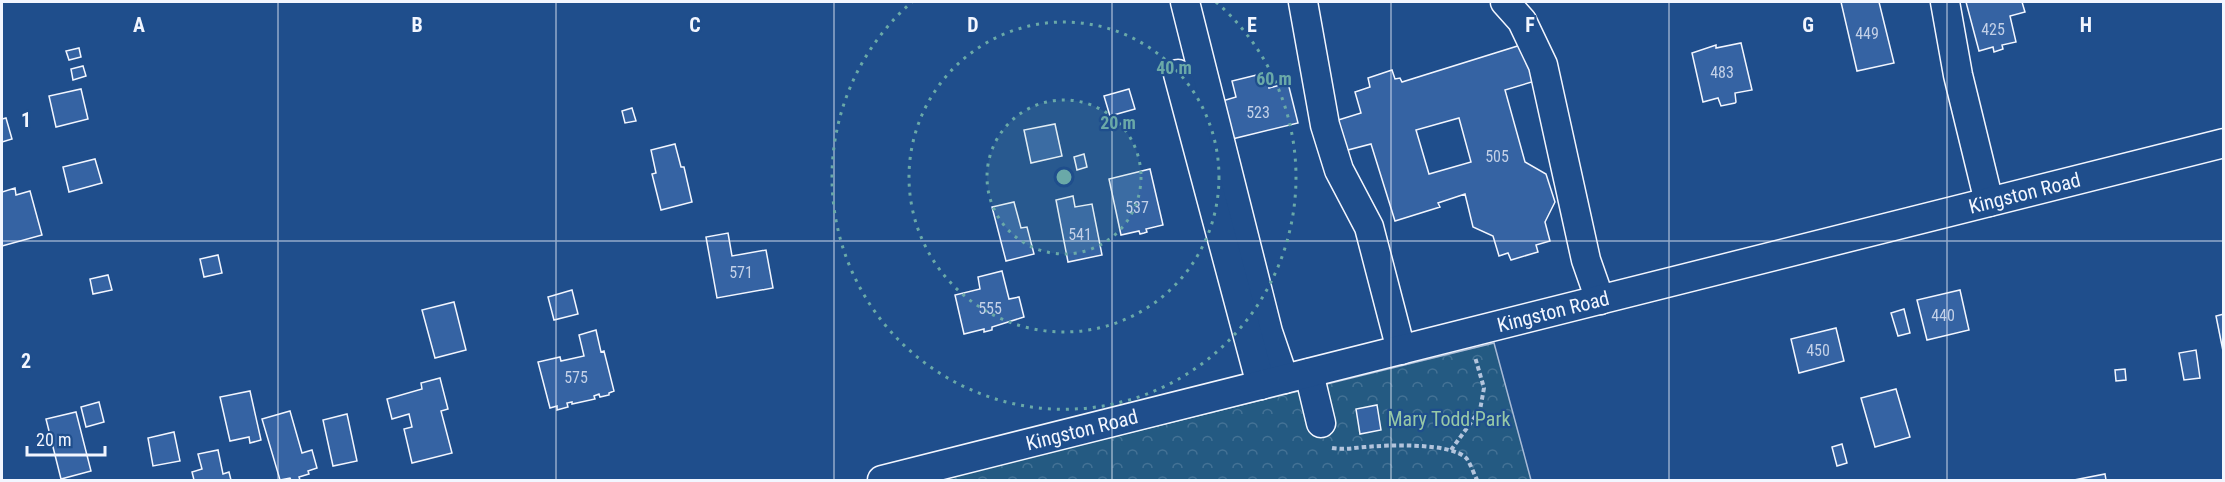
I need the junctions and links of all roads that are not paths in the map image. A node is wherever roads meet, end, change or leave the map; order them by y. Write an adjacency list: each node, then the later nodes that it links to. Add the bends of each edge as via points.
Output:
1 (1185, 2): 10 (street, via 1269,332)
2 (1303, 2): 9 (street, via 1325,125 1338,170 1369,227)
3 (1505, 2): 8 (street, via 1522,21 1543,65 1586,260)
4 (1945, 2): 7 (street)
5 (1179, 74): 10 (street)
6 (2223, 142): 7 (street, Kingston Road)
7 (1989, 202): 8 (street, Kingston Road)
8 (1600, 300): 9 (street, Kingston Road)
9 (1401, 350): 10 (street, Kingston Road)
10 (1285, 379): 11 (street); 12 (street, Kingston Road)
11 (1321, 423)
12 (882, 480)

